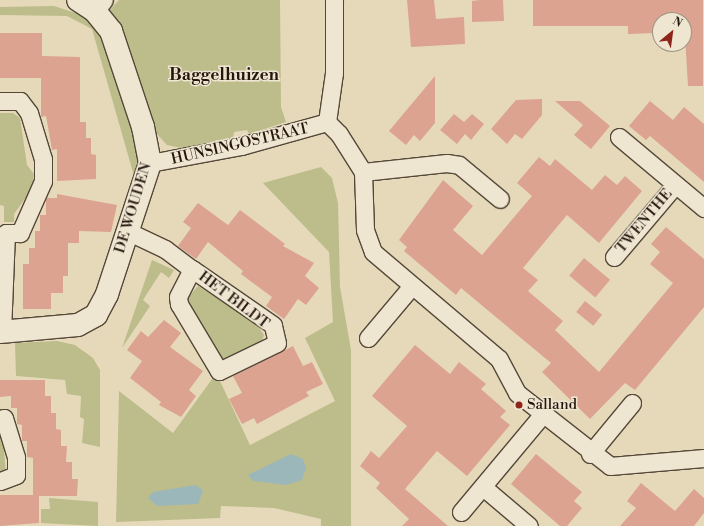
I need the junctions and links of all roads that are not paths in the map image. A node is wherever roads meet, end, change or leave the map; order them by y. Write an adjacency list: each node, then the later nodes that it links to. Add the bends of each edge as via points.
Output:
1 (334, 0): 4 (street, HUNSINGOSTRAAT, via 334,73)
2 (92, 4): 6 (street, DE WOUDEN, via 111,31 119,49 143,127)
3 (0, 101): 11 (street, DE WOUDEN, via 20,101 29,112 42,159 43,181 20,232)
4 (327, 122): 6 (street, HUNSINGOSTRAAT, via 241,146); 7 (street, via 339,134)
5 (619, 137): 8 (street, TWENTHE)
6 (150, 162): 12 (street, DE WOUDEN)
7 (363, 172): 9 (street, via 447,163 459,166); 15 (street, via 367,241 373,252)
8 (674, 185): 10 (street, TWENTHE); 13 (street, TWENTHE)
9 (500, 200)
10 (704, 208)
11 (3, 229): 16 (street, DE WOUDEN)
12 (127, 231): 14 (street, HET BILDT, via 165,248); 16 (street, DE WOUDEN, via 107,294 96,315 78,325)
13 (614, 257)
14 (192, 269): 14 (street, HET BILDT, via 178,297 178,304 219,371 277,344 273,325)
15 (412, 287): 17 (street); 19 (street, via 499,359 517,393)
16 (1, 332)
17 (368, 338)
18 (632, 404): 21 (street)
19 (543, 414): 21 (street); 24 (street)
20 (0, 419): 23 (street, via 4,418 16,458 16,475)
21 (590, 454): 22 (street, via 610,466)
22 (704, 458)
23 (0, 481)
24 (483, 487): 25 (street); 26 (street)
25 (461, 512)
26 (529, 526)

